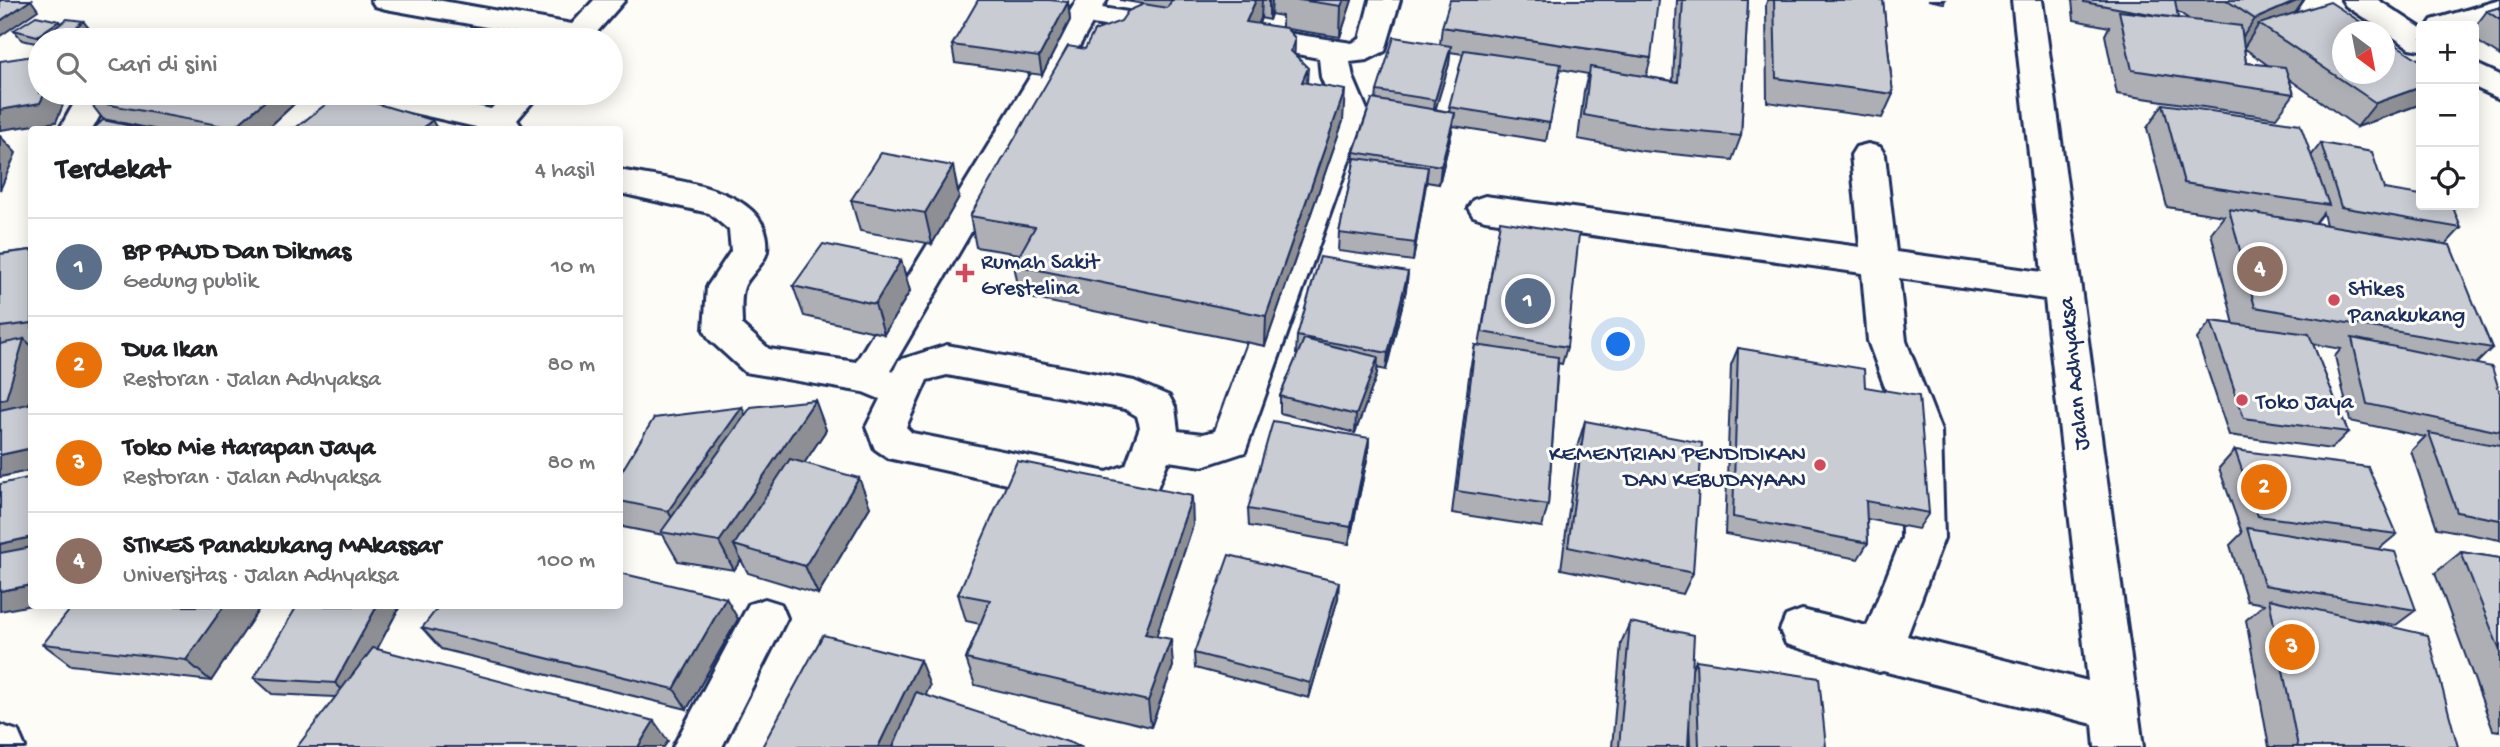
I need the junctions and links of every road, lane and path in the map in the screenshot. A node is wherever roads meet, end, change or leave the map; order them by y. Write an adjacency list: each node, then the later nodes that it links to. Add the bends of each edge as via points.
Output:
1 (386, 0): 9 (street)
2 (610, 0): 10 (street)
3 (1385, 0): 14 (street, via 1374,44 1356,53)
4 (2027, 0): 27 (street, Jalan Adhyaksa)
5 (2357, 0): 12 (street)
6 (1088, 7): 11 (street); 28 (street)
7 (2500, 9): 8 (street)
8 (2460, 21)
9 (531, 28)
10 (585, 28)
11 (1174, 29)
12 (2416, 35)
13 (1253, 37): 14 (street)
14 (1333, 51): 29 (street, via 1337,77 1351,110 1231,441 1203,452)
15 (2479, 76): 16 (street)
16 (2500, 89)
17 (89, 105): 20 (street)
18 (413, 105): 21 (street)
19 (515, 105): 22 (street)
20 (77, 126)
21 (495, 126)
22 (500, 126)
23 (1868, 155): 26 (street)
24 (623, 183): 28 (street, via 720,203 746,225 748,252 725,288 723,330 759,362)
25 (1485, 208): 26 (street)
26 (1878, 263): 27 (street); 32 (street, via 1887,341 1921,431 1923,538)
27 (2063, 288): 33 (street, Jalan Adhyaksa)
28 (884, 385): 29 (street, via 947,360 1134,396 1155,407 1160,427); 29 (street, via 889,438 902,447 1107,489 1143,476)
29 (1155, 442)
30 (765, 618): 34 (street)
31 (1802, 630): 32 (street)
32 (1879, 652): 33 (street)
33 (2117, 728)
34 (697, 747)

